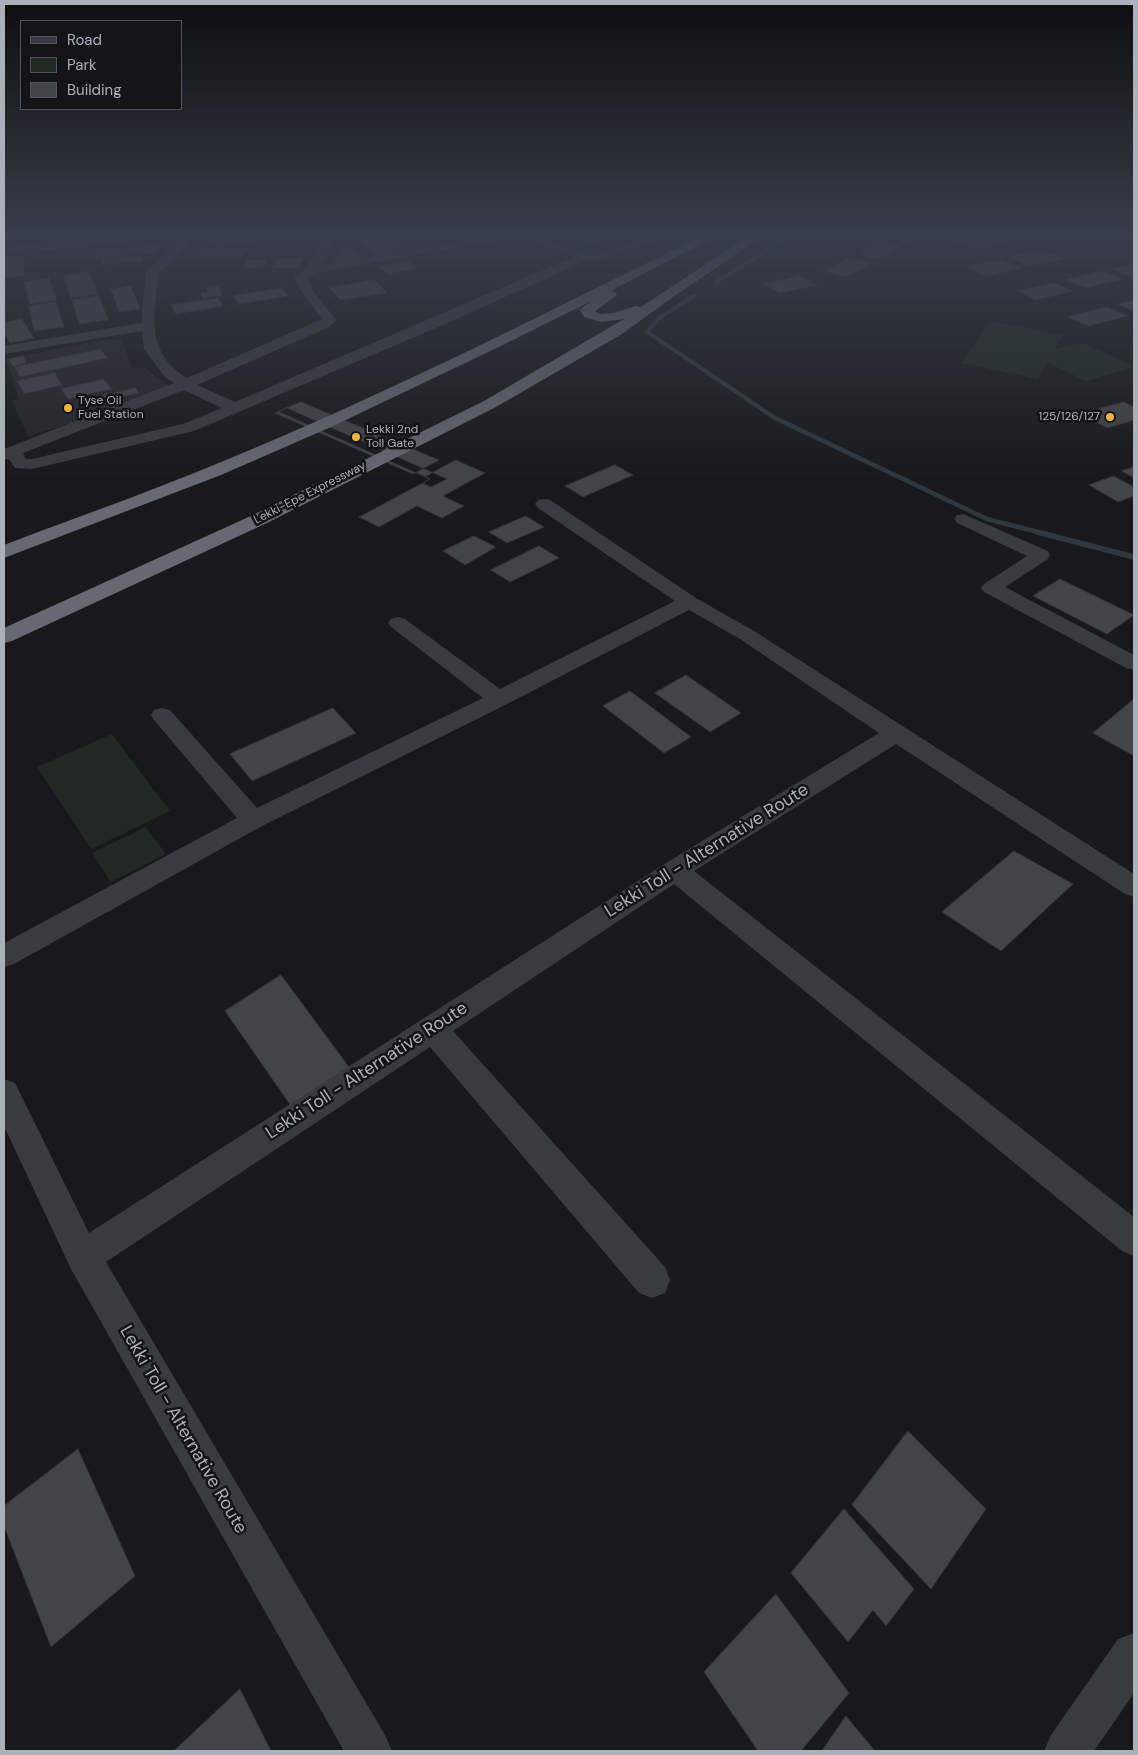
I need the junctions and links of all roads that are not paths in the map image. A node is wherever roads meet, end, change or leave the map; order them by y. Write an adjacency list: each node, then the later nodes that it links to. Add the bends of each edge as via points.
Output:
1 (149, 317): 8 (street)
2 (327, 317): 10 (street, via 329,320 324,324)
3 (450, 317): 11 (street)
4 (548, 317): 15 (highway, via 325,423 215,471)
5 (598, 317): 6 (highway)
6 (611, 317)
7 (636, 317): 18 (highway, Lekki-Epe Expressway, via 490,404 260,519)
8 (148, 326): 9 (street); 10 (street, via 151,349 170,374)
9 (4, 350)
10 (186, 384): 11 (street); 12 (street)
11 (235, 408): 12 (street, via 188,428 32,464 21,464)
12 (8, 453)
13 (544, 504): 16 (street)
14 (963, 519): 19 (street, via 1041,555 992,588)
15 (4, 552)
16 (688, 602): 20 (street); 22 (street, via 747,635)
17 (398, 624): 20 (street)
18 (4, 636)
19 (1134, 663)
20 (498, 700): 23 (street)
21 (162, 715): 23 (street)
22 (896, 733): 24 (street, Lekki Toll - Alternative Route); 25 (street)
23 (252, 820): 26 (street)
24 (675, 870): 27 (street, Lekki Toll - Alternative Route); 29 (street)
25 (1134, 886)
26 (4, 956)
27 (432, 1028): 30 (street, Lekki Toll - Alternative Route); 31 (street)
28 (4, 1093): 30 (street)
29 (1134, 1239)
30 (83, 1257): 33 (street, Lekki Toll - Alternative Route)
31 (652, 1280)
32 (1134, 1655): 34 (street)
33 (369, 1751)
34 (1067, 1751)

